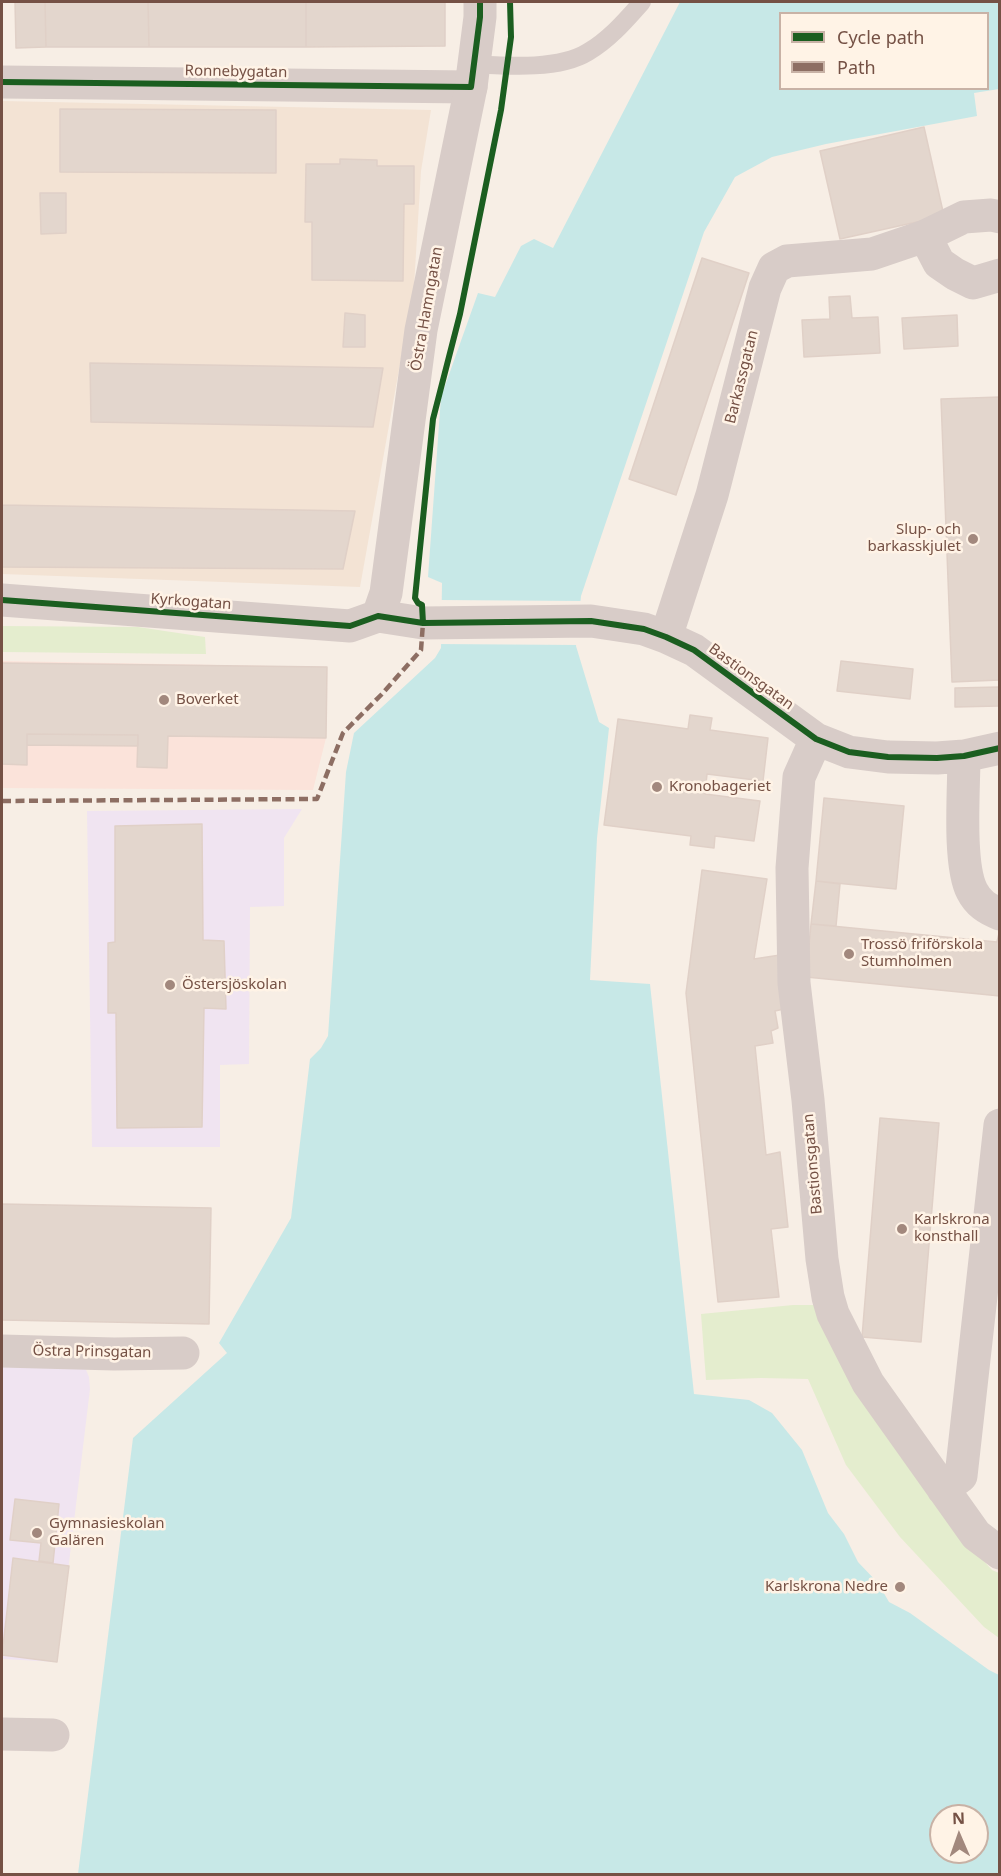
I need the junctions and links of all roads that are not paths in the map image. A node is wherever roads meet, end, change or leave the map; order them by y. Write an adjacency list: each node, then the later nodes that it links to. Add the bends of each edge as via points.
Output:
1 (480, 2): 3 (street, Östra Hamngatan)
2 (642, 2): 3 (lane, via 620,27 587,53 558,62 507,66)
3 (472, 75): 4 (street, Ronnebygatan); 9 (street, Östra Hamngatan, via 421,330 386,593)
4 (2, 82)
5 (999, 217): 6 (street, Barkassgatan, via 964,217)
6 (925, 236): 7 (street, via 939,263 954,274 973,283); 10 (street, Barkassgatan, via 872,254 787,261 774,268 765,288 712,495)
7 (999, 275)
8 (2, 600): 9 (street, Kyrkogatan, via 350,626)
9 (378, 616): 10 (street, Bastionsgatan, via 437,622 591,621 644,629)
10 (666, 637): 11 (street, Bastionsgatan, via 693,650)
11 (816, 739): 13 (street, Bastionsgatan, via 849,752 888,757); 18 (street, Bastionsgatan, via 799,777 792,868 794,983 823,1269 833,1314 868,1383)
12 (999, 748): 13 (street, Bastionsgatan)
13 (964, 756): 14 (street, via 964,862 971,890 985,908)
14 (999, 914)
15 (999, 1125): 18 (street, via 961,1476)
16 (2, 1351): 17 (street, Östra Prinsgatan)
17 (183, 1353)
18 (942, 1489): 19 (street, Bastionsgatan, via 976,1535)
19 (999, 1553)
20 (2, 1734): 21 (street)
21 (53, 1735)

